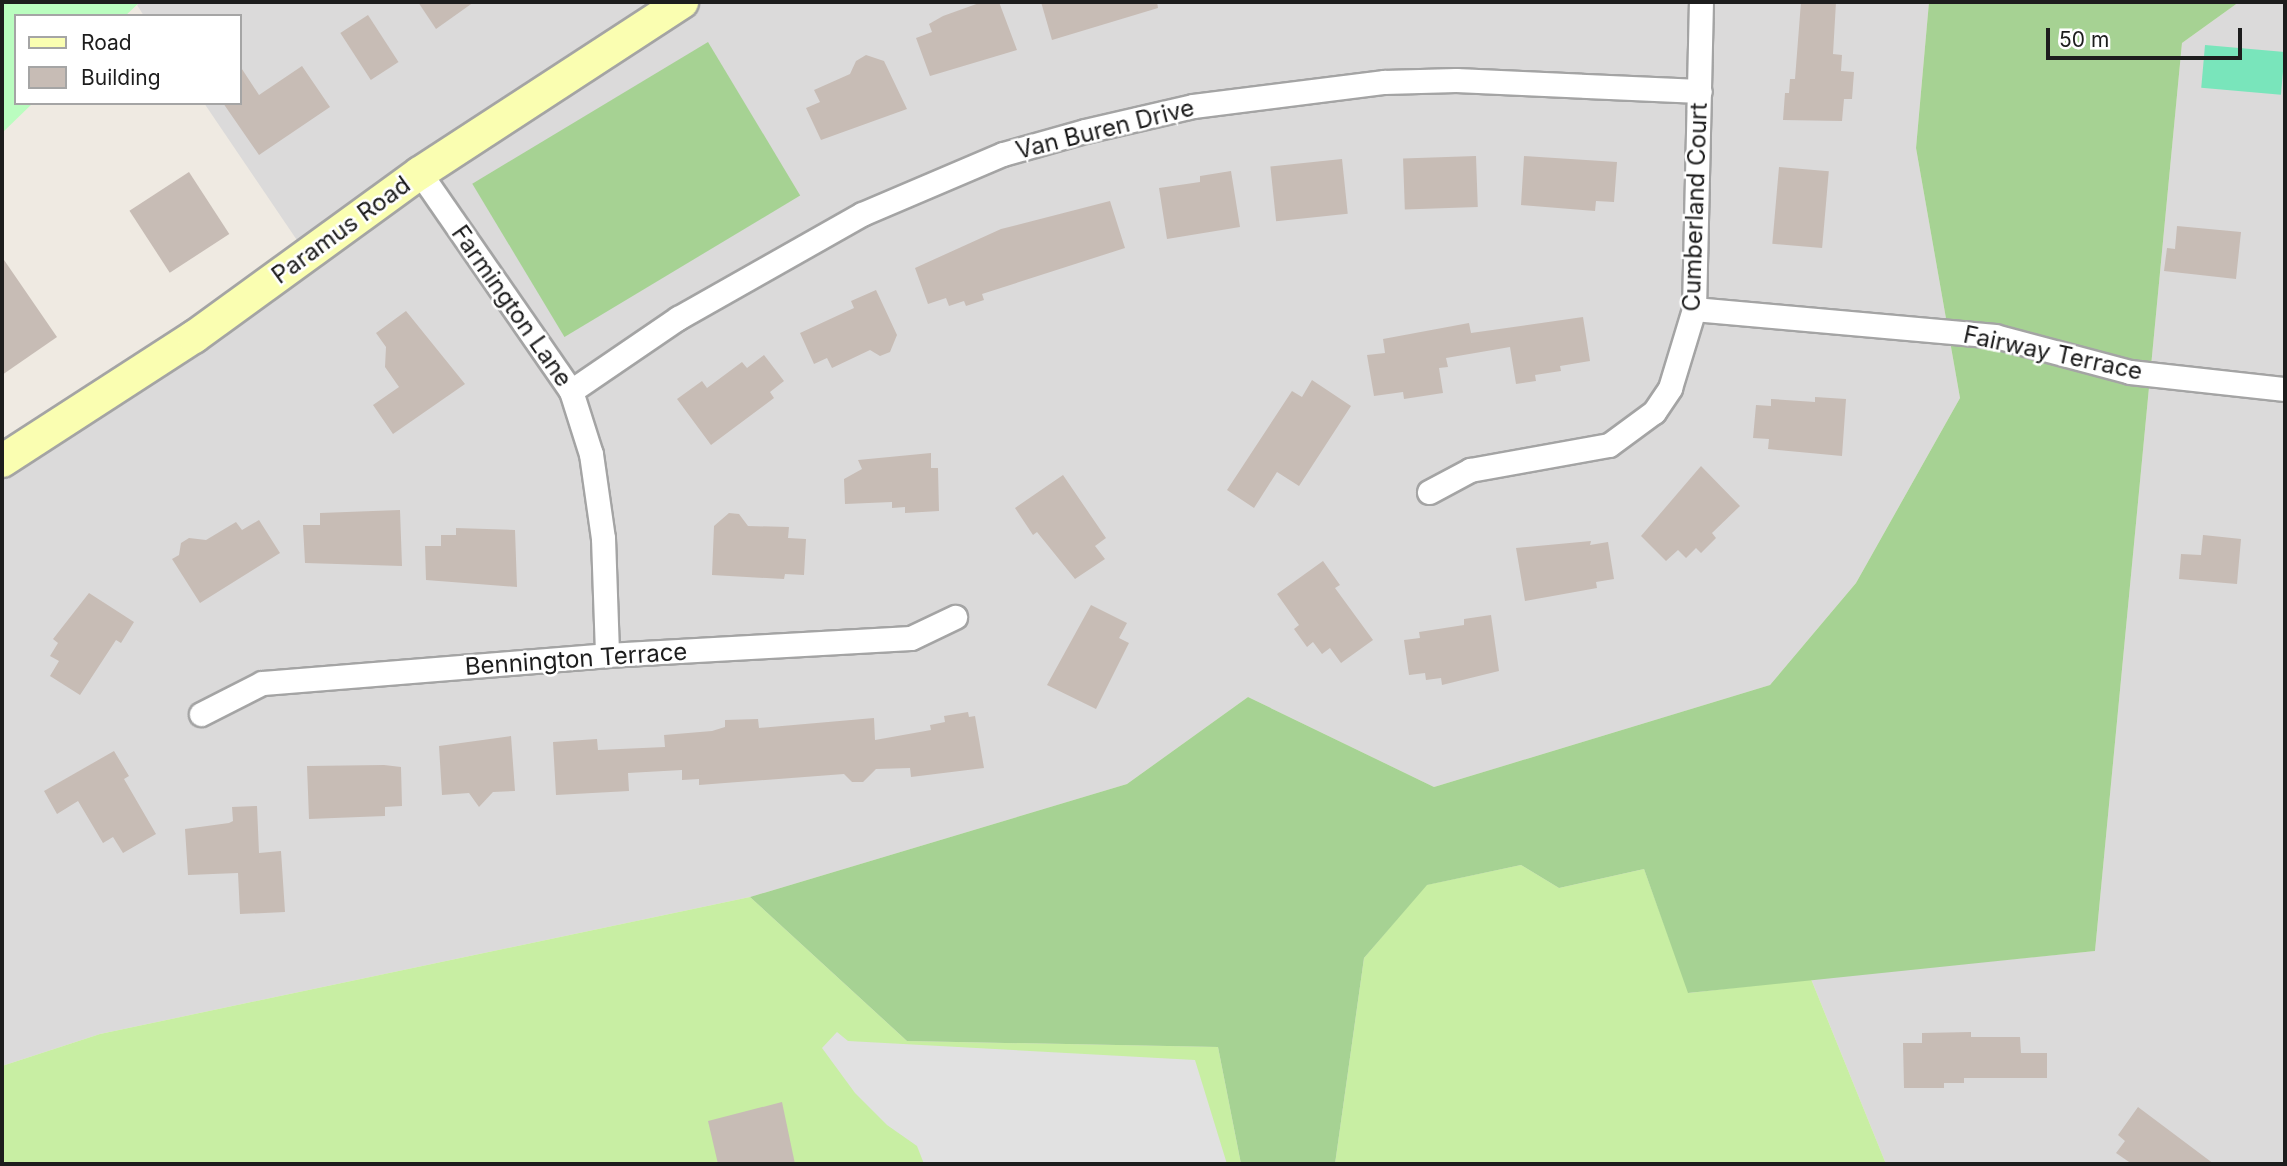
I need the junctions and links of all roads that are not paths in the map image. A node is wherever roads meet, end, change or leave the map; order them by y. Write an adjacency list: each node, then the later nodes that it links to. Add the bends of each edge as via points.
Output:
1 (682, 2): 4 (main road, Paramus Road)
2 (1701, 2): 3 (street, Cumberland Court)
3 (1700, 91): 5 (street, Cumberland Court); 7 (street, Van Buren Drive, via 1456,80 1384,82 1193,106 1085,131 1003,154 862,214 678,318)
4 (420, 173): 7 (street, Farmington Lane); 8 (main road, Paramus Road, via 194,337)
5 (1694, 309): 6 (street, Fairway Terrace, via 1995,336 2130,372); 9 (street, Cumberland Court, via 1670,388 1633,432 1584,453 1470,470)
6 (2285, 389)
7 (572, 391): 11 (street, Farmington Lane, via 591,454 603,538)
8 (2, 461)
9 (1429, 492)
10 (955, 617): 11 (street, Bennington Terrace, via 911,638)
11 (607, 655): 12 (street, Bennington Terrace, via 262,683)
12 (201, 715)

